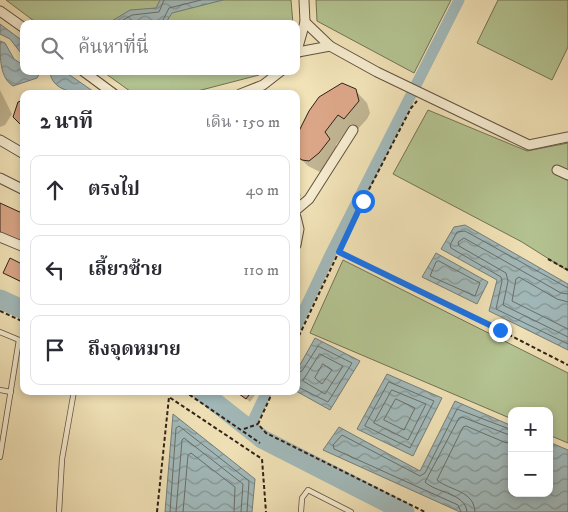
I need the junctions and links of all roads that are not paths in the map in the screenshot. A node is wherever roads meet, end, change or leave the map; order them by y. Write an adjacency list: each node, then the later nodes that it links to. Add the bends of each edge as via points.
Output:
1 (304, 0): 3 (street)
2 (0, 11): 4 (street)
3 (305, 22): 5 (street); 6 (street)
4 (20, 25)
5 (300, 41)
6 (330, 46): 7 (street); 13 (street, via 528,145)
7 (300, 52)
8 (88, 75): 10 (street)
9 (276, 75): 11 (street)
10 (109, 90)
11 (251, 90)
12 (353, 130): 20 (street, via 309,199)
13 (568, 137)
14 (0, 140): 15 (street)
15 (20, 152)
16 (557, 170): 17 (street)
17 (568, 175)
18 (0, 178): 19 (street)
19 (20, 188)
20 (300, 207)
21 (0, 237): 22 (street)
22 (20, 245)
23 (0, 332): 24 (lane)
24 (20, 340)
25 (20, 350): 27 (lane)
26 (0, 390): 27 (lane)
27 (11, 392): 29 (lane)
28 (73, 395): 30 (lane, via 62,459)
29 (0, 458)
30 (59, 512)
31 (301, 512): 32 (lane, via 302,498 308,490)
32 (351, 512)

